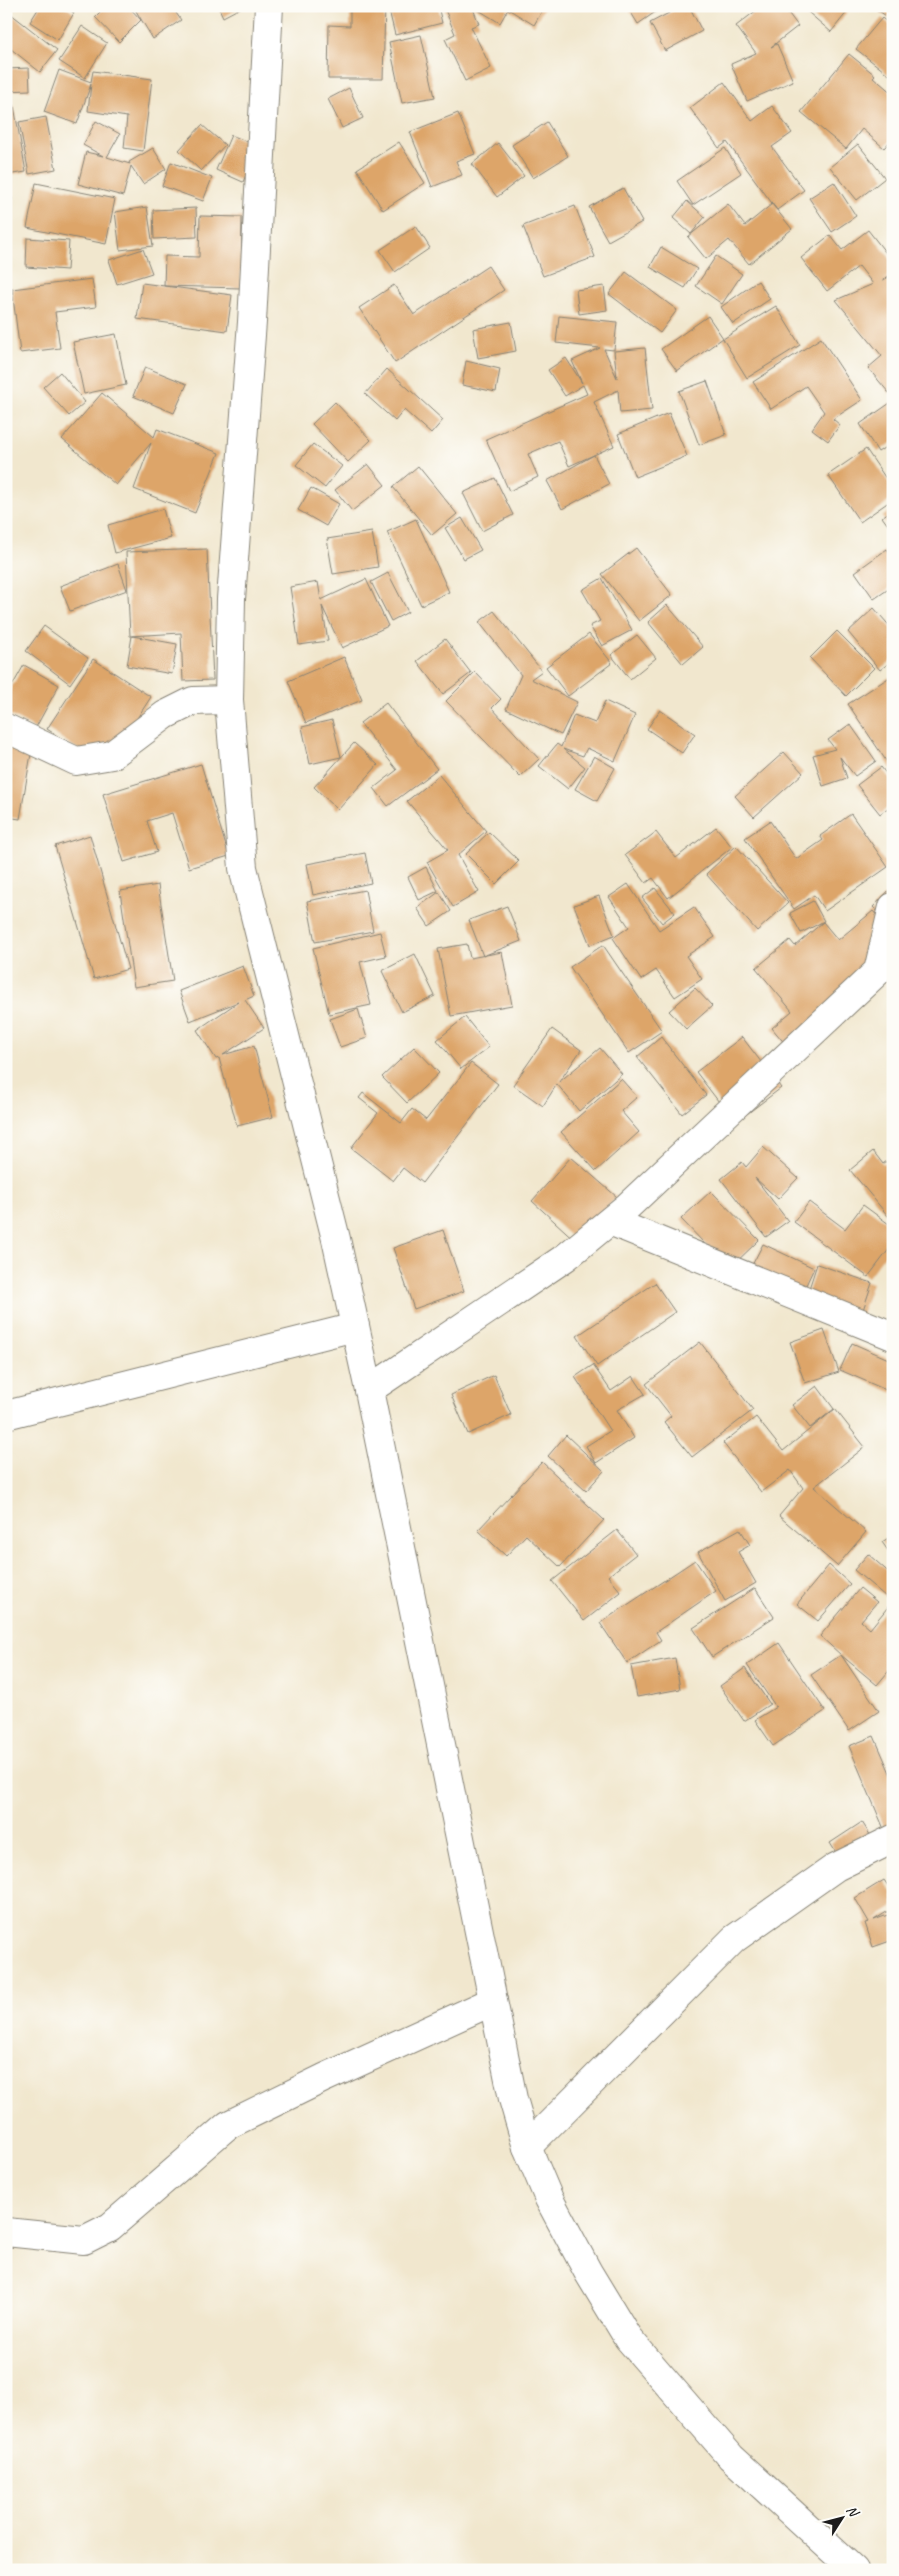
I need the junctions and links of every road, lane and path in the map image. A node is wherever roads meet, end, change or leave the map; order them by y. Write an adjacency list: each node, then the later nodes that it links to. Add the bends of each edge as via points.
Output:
1 (269, 6): 2 (main road, via 252,322 231,599)
2 (229, 700): 3 (main road, via 193,701 165,715 112,755 86,761 76,761); 7 (main road, via 243,868 336,1238)
3 (6, 728)
4 (893, 907): 5 (main road)
5 (885, 973): 6 (main road)
6 (610, 1221): 8 (main road); 9 (main road, via 566,1257)
7 (355, 1327): 9 (main road); 10 (main road)
8 (893, 1336)
9 (369, 1390): 12 (main road)
10 (6, 1415)
11 (893, 1839): 13 (main road, via 836,1867 734,1939)
12 (493, 2001): 13 (main road, via 513,2099); 14 (main road, via 228,2125 110,2226 84,2240)
13 (527, 2147): 15 (main road, via 588,2272 628,2338 731,2457)
14 (6, 2232)
15 (854, 2570)

